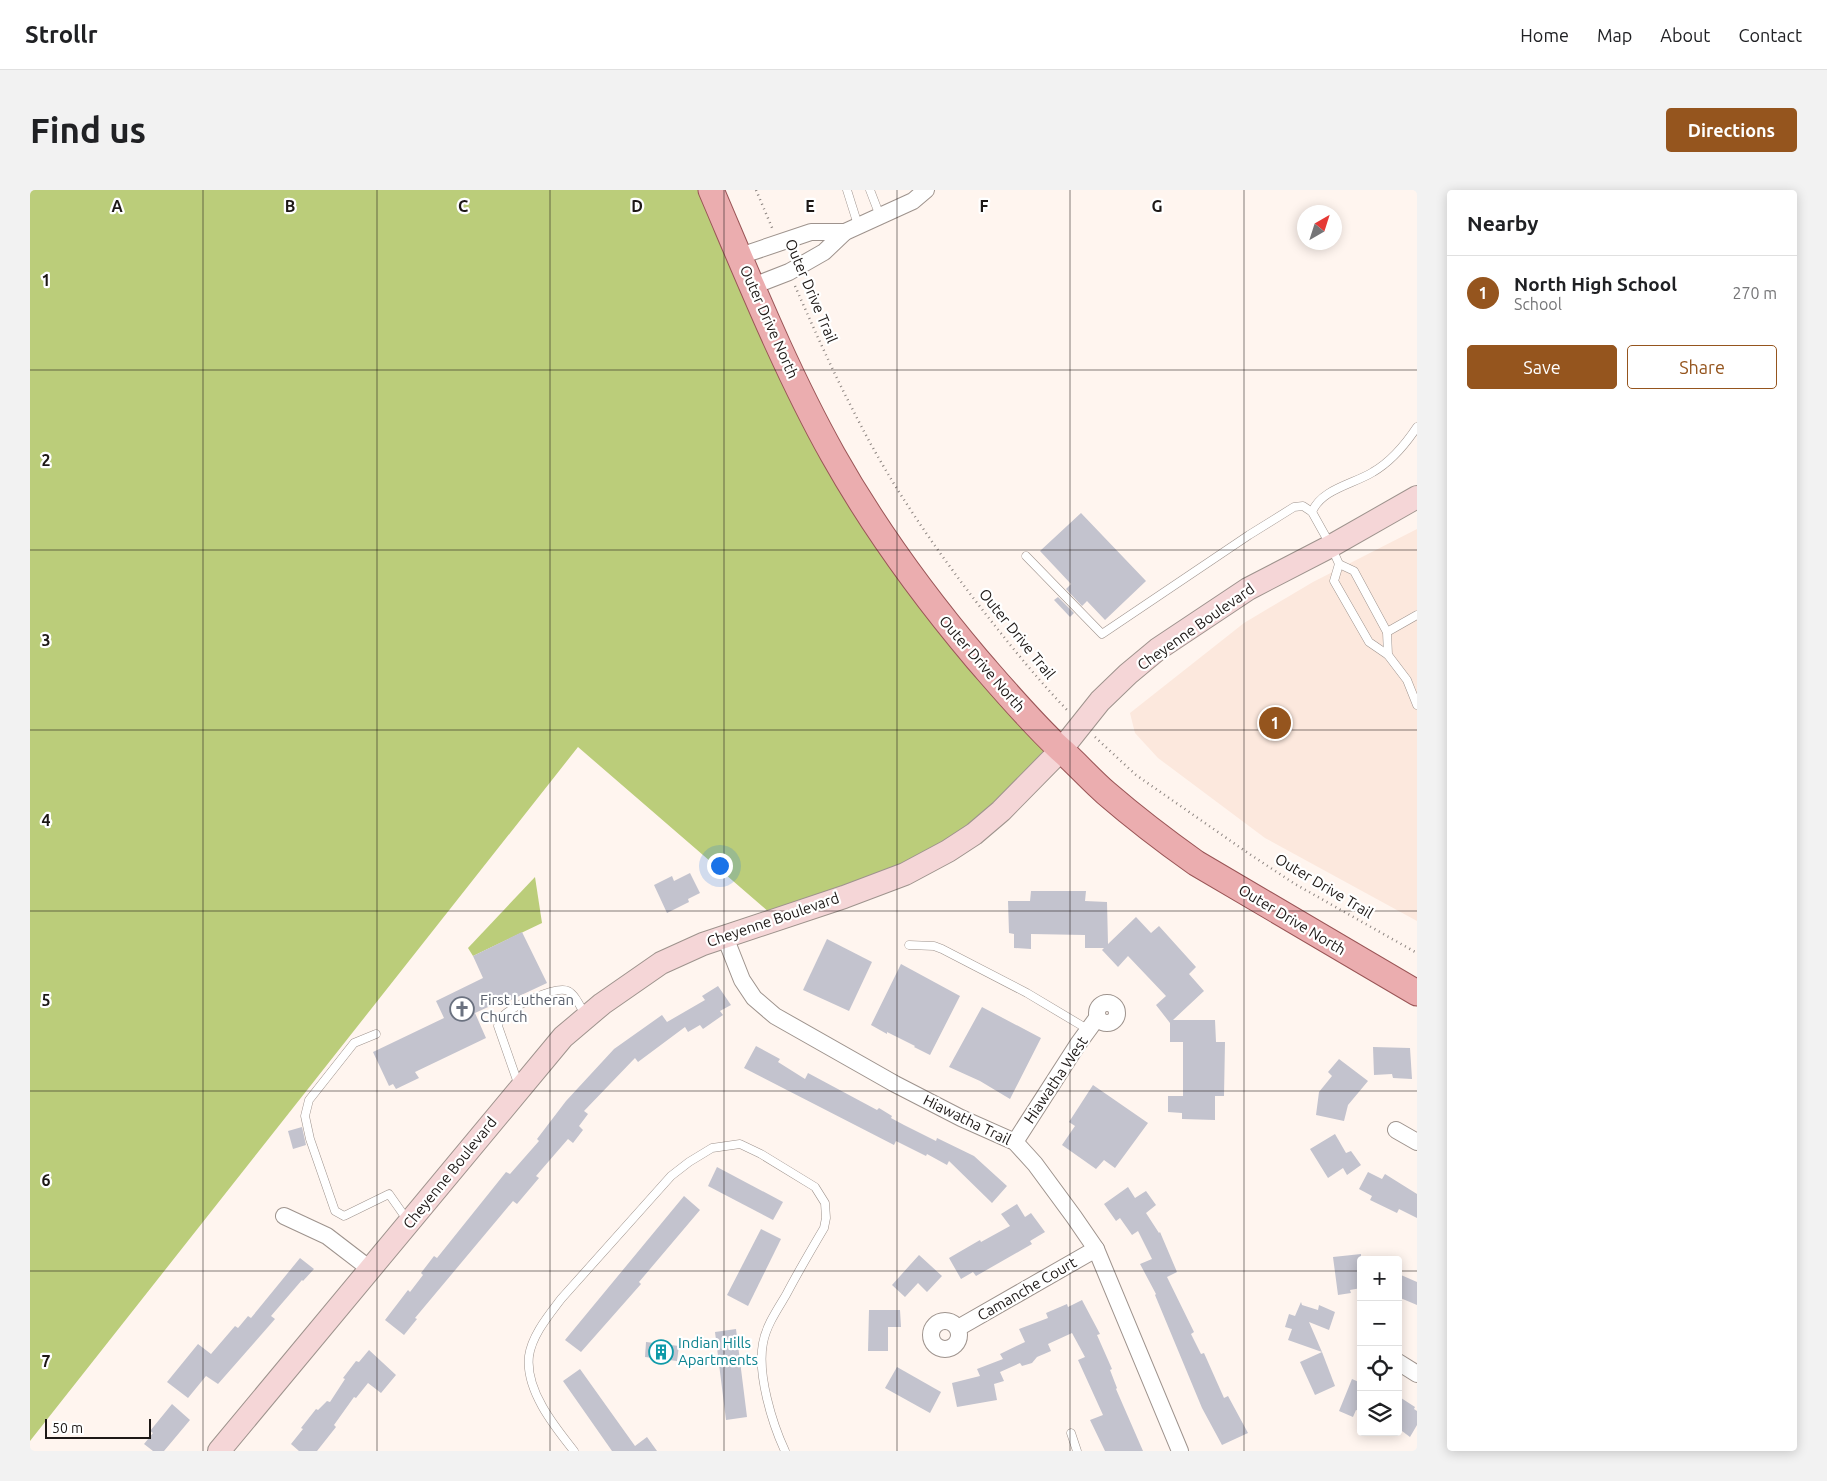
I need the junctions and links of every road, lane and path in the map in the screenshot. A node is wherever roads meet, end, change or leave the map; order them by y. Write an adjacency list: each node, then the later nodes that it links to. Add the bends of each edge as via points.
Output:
1 (711, 190): 9 (main road, Outer Drive North)
2 (756, 190): 8 (path, Outer Drive Trail)
3 (847, 190): 7 (lane)
4 (870, 190): 6 (lane)
5 (926, 190): 6 (street, via 913,201)
6 (880, 216): 7 (street)
7 (852, 229): 8 (street, via 811,232); 10 (street, via 824,252)
8 (778, 242): 9 (street)
9 (740, 256): 11 (main road, Outer Drive North)
10 (789, 272): 11 (street); 21 (path, Outer Drive Trail, via 855,415 922,528 1031,672)
11 (753, 286): 22 (main road, Outer Drive North, via 810,412 863,505 939,614)
12 (1417, 428): 14 (lane, via 1396,454 1374,472 1319,500)
13 (1417, 497): 15 (street, Cheyenne Boulevard)
14 (1312, 512): 15 (lane); 16 (lane, via 1303,506 1294,507 1102,634)
15 (1335, 555): 18 (lane, via 1354,571); 19 (lane, via 1334,581 1369,642); 21 (street, Cheyenne Boulevard, via 1248,589 1158,649 1100,702)
16 (1026, 556)
17 (1417, 615): 18 (lane)
18 (1387, 632): 19 (lane)
19 (1388, 655): 20 (lane, via 1407,680)
20 (1417, 705)
21 (1082, 725): 22 (street, Cheyenne Boulevard); 25 (path, Outer Drive Trail, via 1136,774 1248,853 1295,884)
22 (1061, 750): 23 (street, Cheyenne Boulevard, via 1001,812 948,851 905,874); 26 (main road, Outer Drive North, via 1104,792 1196,863)
23 (725, 937): 27 (street, Cheyenne Boulevard, via 660,964); 32 (street, Hiawatha Trail, via 742,980 754,998 775,1016 895,1084)
24 (909, 945): 28 (lane, via 942,949)
25 (1417, 953)
26 (1417, 993)
27 (586, 1017): 30 (street, Cheyenne Boulevard, via 563,1037); 30 (lane, via 567,990 548,991 503,1016 498,1026)
28 (1093, 1024): 32 (street, Hiawatha West)
29 (376, 1034): 35 (lane, via 354,1043 310,1100 305,1116 335,1211 344,1216 389,1194)
30 (520, 1088): 35 (street, Cheyenne Boulevard)
31 (1396, 1130): 33 (street)
32 (1015, 1142): 36 (street, Hiawatha Trail, via 1035,1164)
33 (1417, 1142)
34 (284, 1216): 37 (street, via 327,1236)
35 (409, 1222): 37 (street, Cheyenne Boulevard)
36 (1096, 1249): 38 (street, Camanche Court); 46 (street, Hiawatha Trail)
37 (370, 1269): 42 (street, Cheyenne Boulevard)
38 (958, 1328)
39 (1402, 1365): 40 (street)
40 (1417, 1374)
41 (1071, 1433): 45 (lane)
42 (220, 1451)
43 (574, 1451): 44 (lane, via 537,1398 529,1369 529,1355 535,1338 561,1299 671,1176 712,1148 740,1144 815,1187 825,1203 824,1228 763,1341 766,1393)
44 (785, 1451)
45 (1077, 1451)
46 (1180, 1451)

